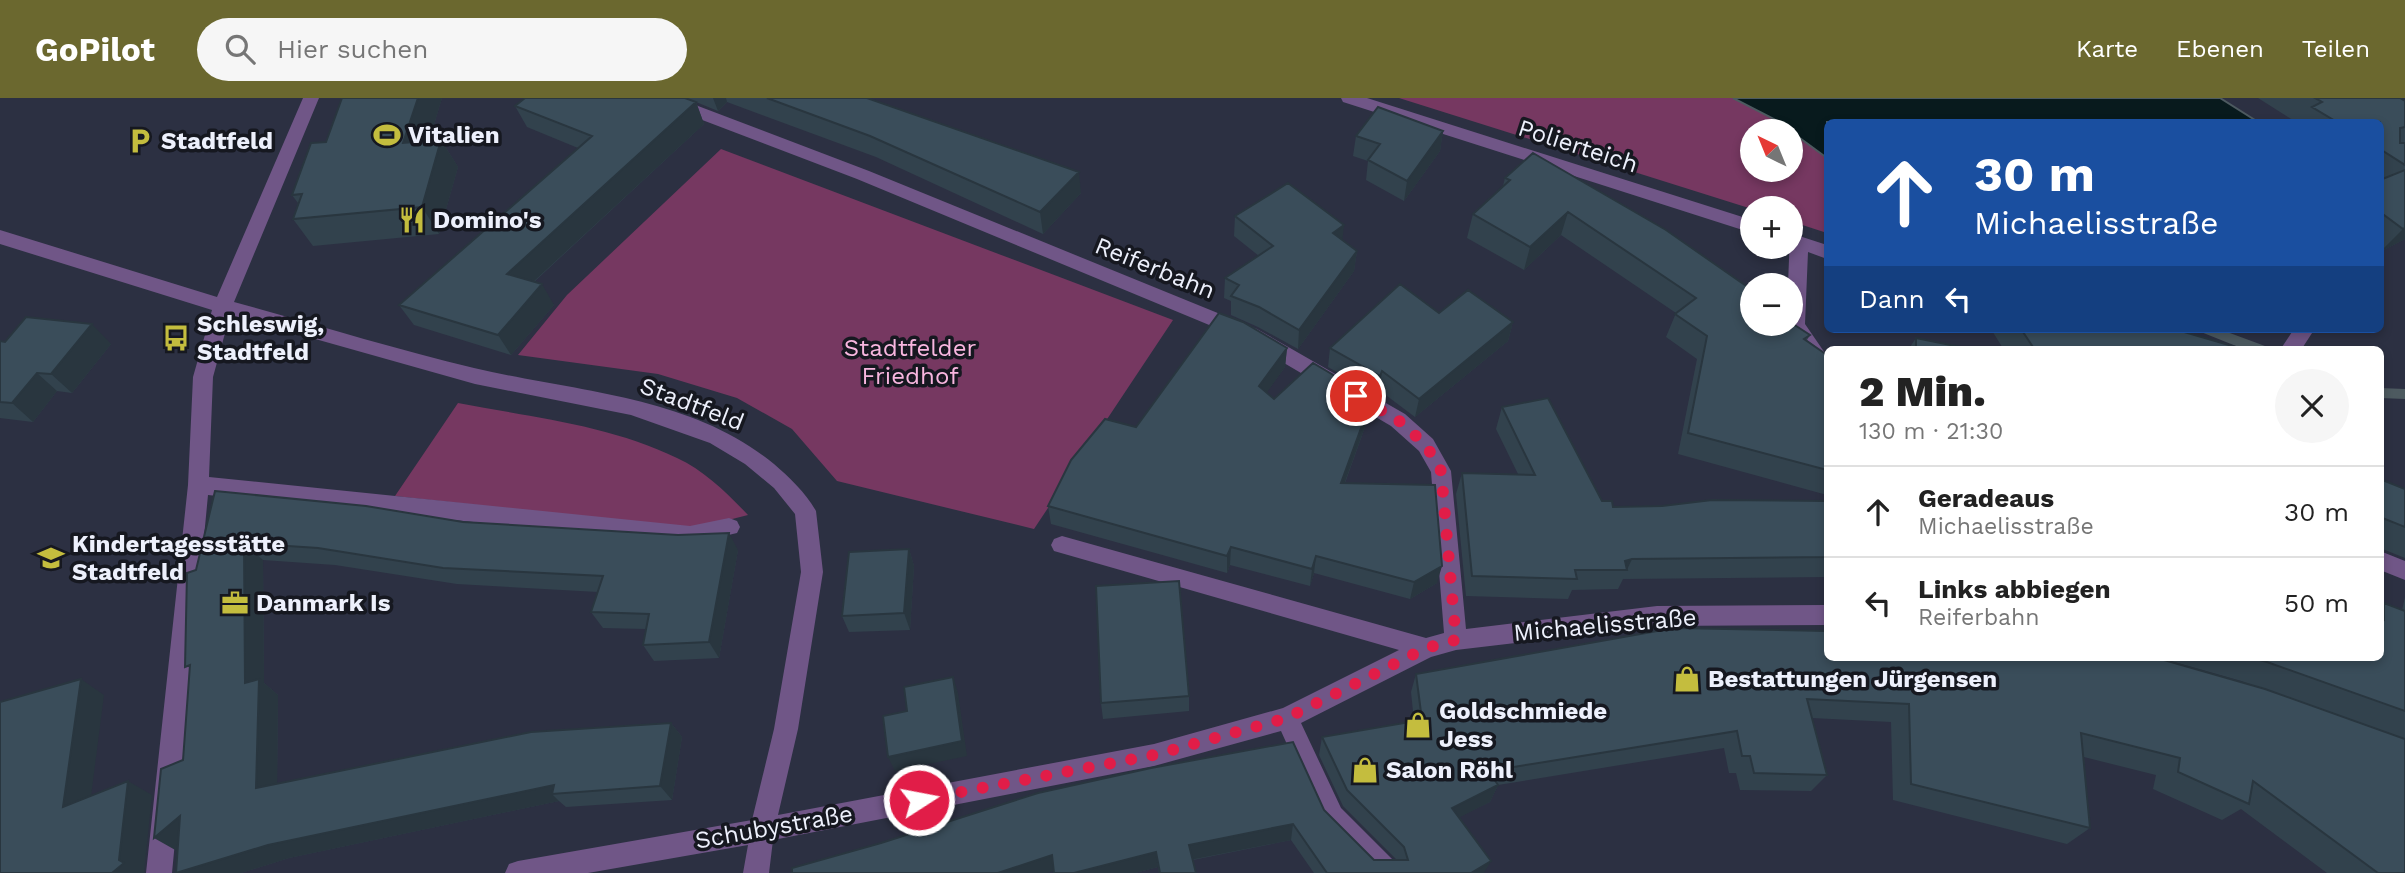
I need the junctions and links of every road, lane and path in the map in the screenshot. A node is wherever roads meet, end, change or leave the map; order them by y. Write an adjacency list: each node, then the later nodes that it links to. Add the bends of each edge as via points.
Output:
1 (311, 98): 9 (street)
2 (661, 98): 17 (street, Reiferbahn, via 863,174 1250,334 1398,420 1426,445 1441,471)
3 (1349, 98): 4 (street, Polierteich)
4 (1740, 223)
5 (0, 237): 9 (street, Stadtfeld)
6 (1803, 244): 7 (street)
7 (1824, 251)
8 (1794, 259): 10 (street, via 1794,325)
9 (223, 306): 11 (street, via 203,377); 21 (street, Stadtfeld, via 475,376 633,407 717,437 782,482 805,512 812,572 786,729)
10 (1824, 368)
11 (198, 485): 12 (street, via 690,535); 22 (street)
12 (729, 527)
13 (1062, 545): 18 (street)
14 (2384, 562): 15 (street)
15 (2405, 571)
16 (1824, 615): 17 (street, Michaelisstraße, via 1657,615)
17 (1456, 640): 18 (street, Michaelisstraße)
18 (1426, 648): 19 (street, Michaelisstraße)
19 (1287, 718): 20 (street, Michaelisstraße); 25 (street, via 1332,816)
20 (1154, 755): 21 (street, Schubystraße)
21 (762, 831): 23 (street, Schubystraße); 24 (street, Stadtfeld)
22 (159, 873)
23 (518, 873)
24 (756, 873)
25 (1388, 873)

